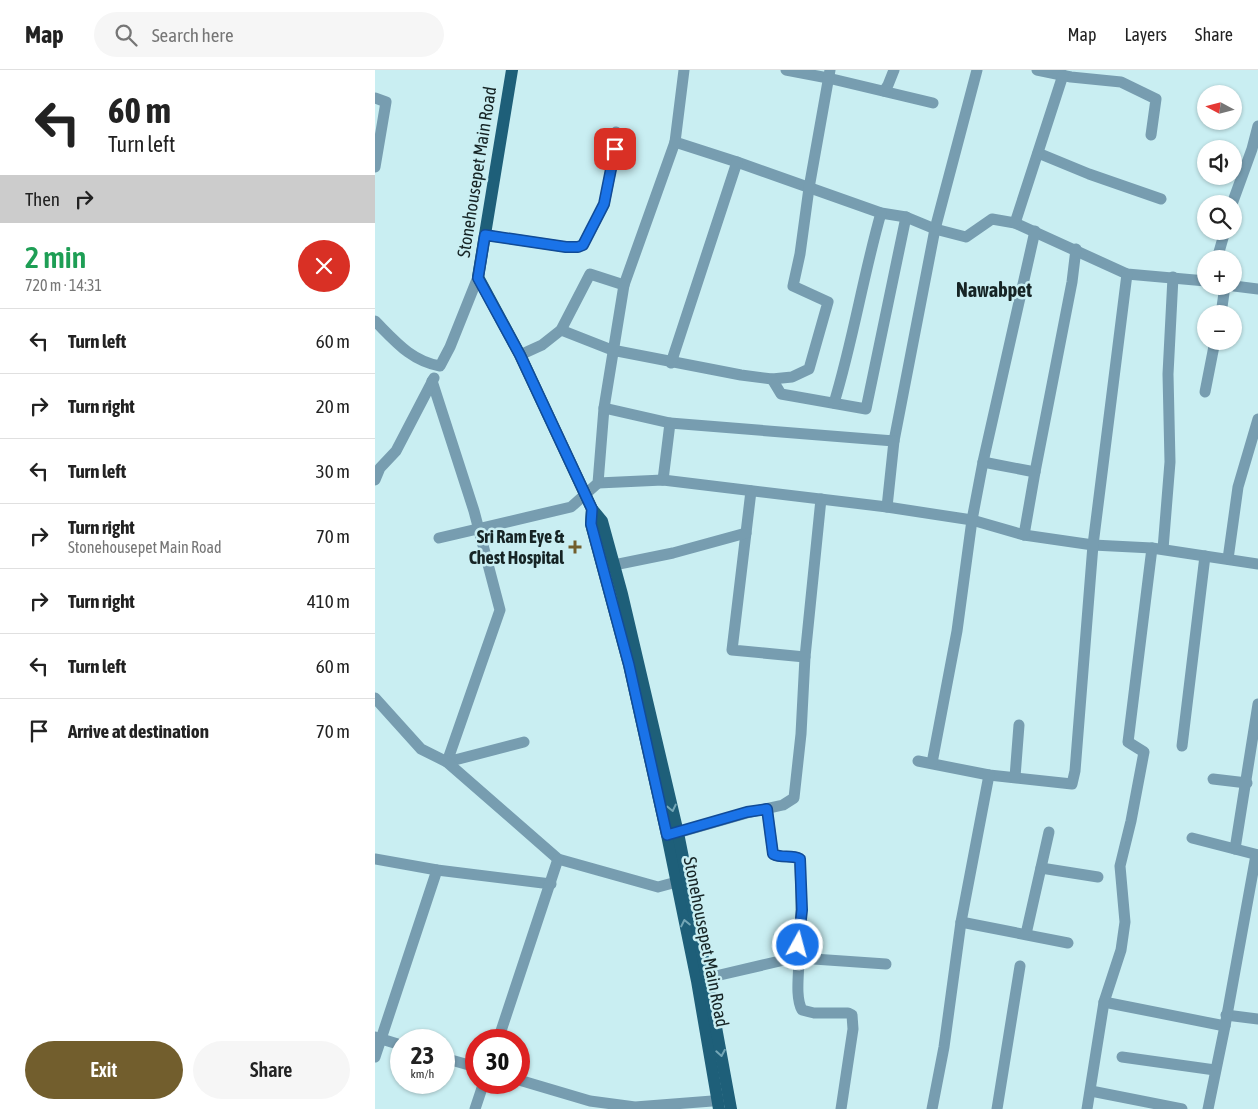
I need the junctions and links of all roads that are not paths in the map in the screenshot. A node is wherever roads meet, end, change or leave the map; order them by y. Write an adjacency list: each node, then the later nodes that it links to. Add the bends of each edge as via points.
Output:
1 (512, 70): 27 (main road, Stonehousepet Main Road)
2 (684, 70): 15 (street)
3 (785, 70): 7 (street)
4 (894, 70): 9 (street)
5 (977, 70): 25 (street)
6 (1037, 70): 8 (street)
7 (829, 74): 9 (street); 19 (street)
8 (1069, 74): 14 (street, via 1121,82 1156,99); 16 (street)
9 (884, 91): 11 (street)
10 (375, 98): 18 (street, via 386,102)
11 (933, 102)
12 (1258, 126): 20 (street)
13 (616, 132): 27 (street, via 604,204 583,245 566,247)
14 (1151, 135)
15 (675, 142): 17 (street); 33 (street)
16 (1038, 152): 21 (street, via 1089,174); 24 (street)
17 (737, 162): 19 (street); 41 (street)
18 (375, 167)
19 (809, 188): 22 (street); 43 (street, via 793,286 828,302 809,369 791,377)
20 (1235, 195)
21 (1161, 198)
22 (881, 213): 23 (street); 46 (street)
23 (906, 217): 25 (street); 46 (street, via 866,408)
24 (1015, 223): 25 (street, via 992,219 966,237); 26 (street)
25 (935, 229): 50 (street)
26 (1035, 231): 28 (street); 51 (street)
27 (485, 235): 31 (main road, Stonehousepet Main Road)
28 (1076, 249): 29 (street); 52 (street)
29 (1127, 274): 30 (street); 66 (street)
30 (1173, 277): 32 (street); 67 (street, via 1168,374 1170,462)
31 (478, 278): 40 (main road, Stonehousepet Main Road); 42 (street)
32 (1197, 280)
33 (623, 285): 37 (street, via 590,274); 38 (street)
34 (1242, 287): 35 (street)
35 (1258, 289)
36 (375, 322): 42 (street, via 415,358)
37 (561, 330): 38 (street); 40 (street, via 542,345)
38 (612, 350): 41 (street); 47 (street)
39 (1213, 350): 45 (street)
40 (520, 355): 57 (main road, Stonehousepet Main Road)
41 (671, 363): 43 (street)
42 (440, 366): 44 (street)
43 (772, 379): 46 (street, via 781,394)
44 (433, 381): 53 (street, via 396,451 380,468); 62 (street)
45 (1205, 392)
46 (834, 403)
47 (604, 408): 49 (street); 55 (street)
48 (1258, 419): 69 (street, via 1238,487)
49 (670, 423): 50 (street); 54 (street)
50 (894, 441): 59 (street)
51 (983, 462): 52 (street); 61 (street)
52 (1035, 472): 64 (street)
53 (375, 480)
54 (663, 480): 55 (street); 56 (street)
55 (598, 483): 57 (street)
56 (751, 491): 58 (street); 63 (street)
57 (586, 494): 60 (main road, Stonehousepet Main Road); 62 (street, via 571,507)
58 (821, 499): 59 (street); 73 (street)
59 (887, 507): 61 (street)
60 (592, 509): 71 (main road, via 602,521); 72 (main road, Stonehousepet Main Road, via 591,524)
61 (972, 520): 64 (street); 81 (street, via 957,631)
62 (478, 528): 65 (street); 80 (street, via 500,610)
63 (746, 533): 71 (street); 73 (street, via 732,650)
64 (1024, 535): 66 (street)
65 (439, 538)
66 (1093, 545): 67 (street); 83 (street, via 1072,784)
67 (1157, 548): 68 (street); 107 (street, via 1129,742 1144,752 1120,866 1125,922 1121,950)
68 (1205, 556): 69 (street); 78 (street)
69 (1227, 559): 70 (street)
70 (1258, 564)
71 (614, 566): 72 (main road)
72 (617, 596): 88 (main road, Stonehousepet Main Road, via 629,665)
73 (805, 657): 86 (street, via 794,798)
74 (375, 698): 80 (street, via 421,749)
75 (1258, 704): 85 (street)
76 (1019, 724): 83 (street)
77 (524, 742): 80 (street)
78 (1182, 746)
79 (918, 761): 81 (street)
80 (447, 762): 92 (street)
81 (932, 763): 82 (street)
82 (989, 775): 83 (street); 99 (street)
83 (1015, 777)
84 (1213, 779): 85 (street)
85 (1247, 783): 90 (street)
86 (767, 809): 88 (street); 103 (street, via 773,854 800,859 802,910)
87 (1049, 832): 94 (street)
88 (672, 834): 97 (main road, Stonehousepet Main Road)
89 (1192, 838): 90 (street)
90 (1235, 849): 91 (street)
91 (1257, 855): 109 (street)
92 (558, 859): 97 (street, via 659,887); 98 (street)
93 (375, 860): 95 (street)
94 (1041, 868): 96 (street); 100 (street)
95 (437, 870): 98 (street); 111 (street)
96 (1098, 877)
97 (682, 881): 102 (main road, Stonehousepet Main Road)
98 (551, 884): 110 (street)
99 (961, 922): 100 (street); 124 (street)
100 (1026, 934): 101 (street)
101 (1068, 943)
102 (696, 950): 106 (main road); 120 (main road, Stonehousepet Main Road)
103 (796, 958): 104 (street); 106 (street); 123 (street, via 802,1010 848,1013 853,1017)
104 (887, 964)
105 (1019, 966): 125 (street)
106 (707, 978): 120 (main road, one-way to 120)
107 (1104, 1002): 109 (street); 117 (street)
108 (1258, 1019): 109 (street)
109 (1225, 1020): 115 (street)
110 (502, 1029)
111 (378, 1038): 112 (street); 113 (street)
112 (390, 1042)
113 (375, 1057)
114 (1122, 1057): 115 (street)
115 (1215, 1070): 128 (street)
116 (530, 1084): 119 (street)
117 (1091, 1091): 126 (street); 127 (street)
118 (480, 1094): 122 (street)
119 (589, 1105): 121 (street)
120 (724, 1105): 121 (street)
121 (635, 1108)
122 (475, 1109)
123 (841, 1109)
124 (932, 1109)
125 (997, 1109)
126 (1087, 1109)
127 (1182, 1109)
128 (1208, 1109)

